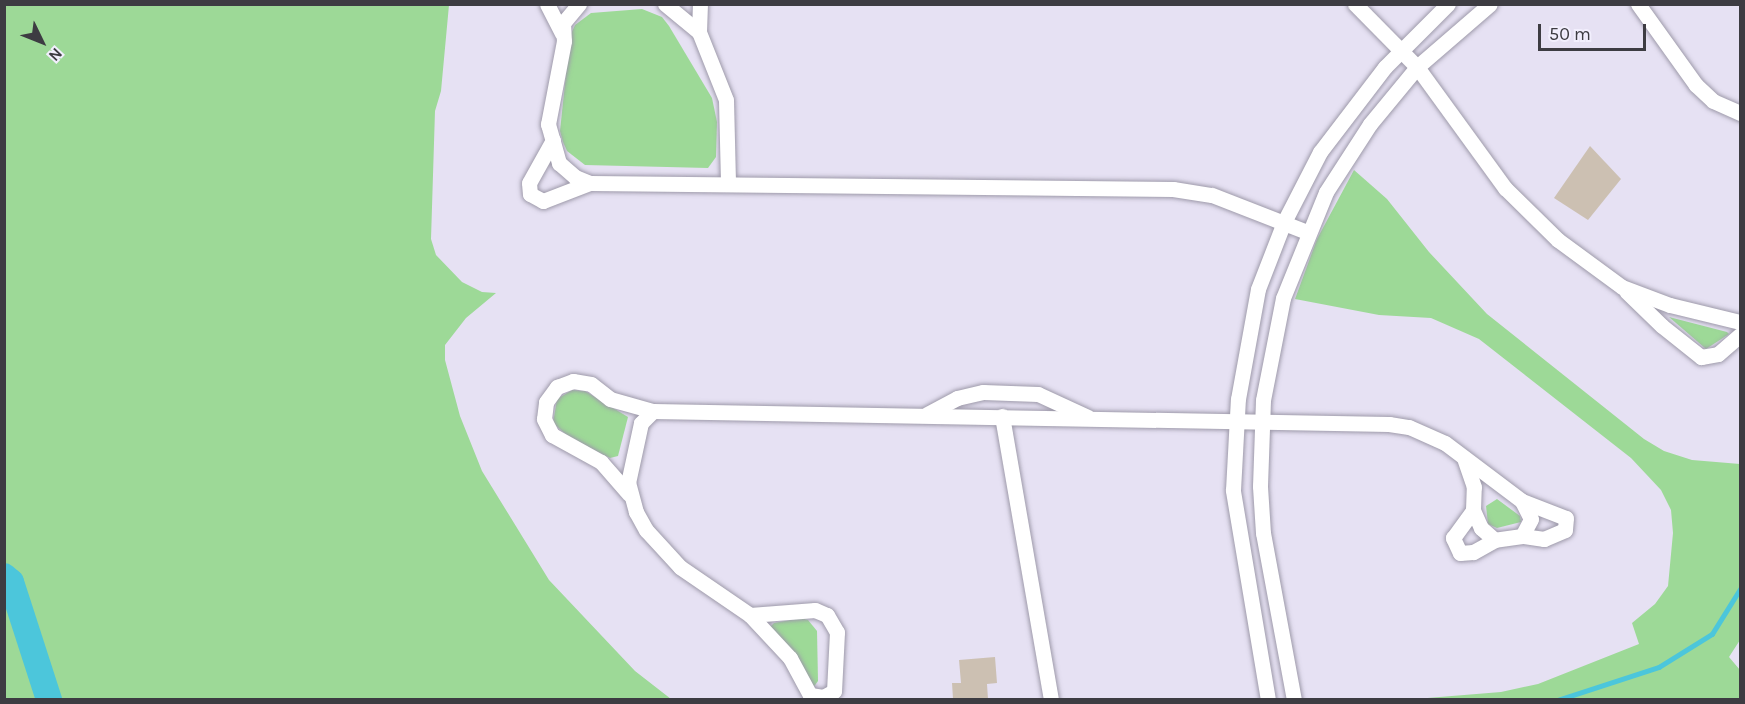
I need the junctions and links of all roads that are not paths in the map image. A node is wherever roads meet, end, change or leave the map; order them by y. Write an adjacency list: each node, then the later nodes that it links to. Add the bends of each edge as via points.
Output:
1 (547, 4): 10 (street)
2 (579, 4): 10 (street, via 566,16)
3 (665, 4): 9 (street)
4 (700, 4): 9 (street)
5 (1355, 4): 11 (street)
6 (1448, 4): 11 (street)
7 (1490, 4): 12 (street)
8 (1638, 4): 13 (street, via 1696,85 1713,100)
9 (699, 32): 15 (street, via 728,109)
10 (564, 41): 14 (street, via 548,124)
11 (1401, 50): 12 (street); 17 (street, via 1350,108 1309,171)
12 (1417, 67): 18 (street, via 1342,165); 19 (street, via 1518,204 1558,240)
13 (1740, 113)
14 (552, 140): 16 (street, via 559,163 575,177); 16 (street, via 529,183 530,194 543,201)
15 (728, 182): 16 (street); 17 (street, via 1173,189 1212,195)
16 (590, 183)
17 (1284, 222): 18 (street); 26 (street, via 1253,311)
18 (1307, 232): 27 (street, via 1282,298)
19 (1622, 287): 20 (street, via 1670,305); 21 (street, via 1701,357 1718,354)
20 (1740, 322)
21 (1740, 335)
22 (653, 411): 23 (street); 29 (street, via 640,423 629,468); 29 (street, via 610,399 591,384 573,381 557,387 546,402 544,419 552,435 601,462)
23 (925, 415): 24 (street); 25 (street, via 957,398 983,392 1038,394)
24 (1002, 416): 25 (street); 35 (street)
25 (1091, 418): 26 (street)
26 (1236, 420): 27 (street); 36 (street, via 1233,490)
27 (1261, 420): 28 (street, via 1409,427 1445,443); 37 (street, via 1263,533)
28 (1464, 458): 30 (street); 31 (street, via 1474,487)
29 (629, 494): 34 (street, via 646,530 680,567)
30 (1522, 501): 32 (street, via 1530,519); 32 (street, via 1559,513 1568,526 1560,534 1544,539)
31 (1473, 510): 33 (street, via 1480,528); 33 (street, via 1454,538 1456,549 1465,554)
32 (1522, 536): 33 (street)
33 (1495, 540)
34 (750, 615): 34 (street, via 785,651 810,695 823,697 834,691 837,632 827,615 815,610)
35 (1052, 699)
36 (1268, 699)
37 (1294, 699)

